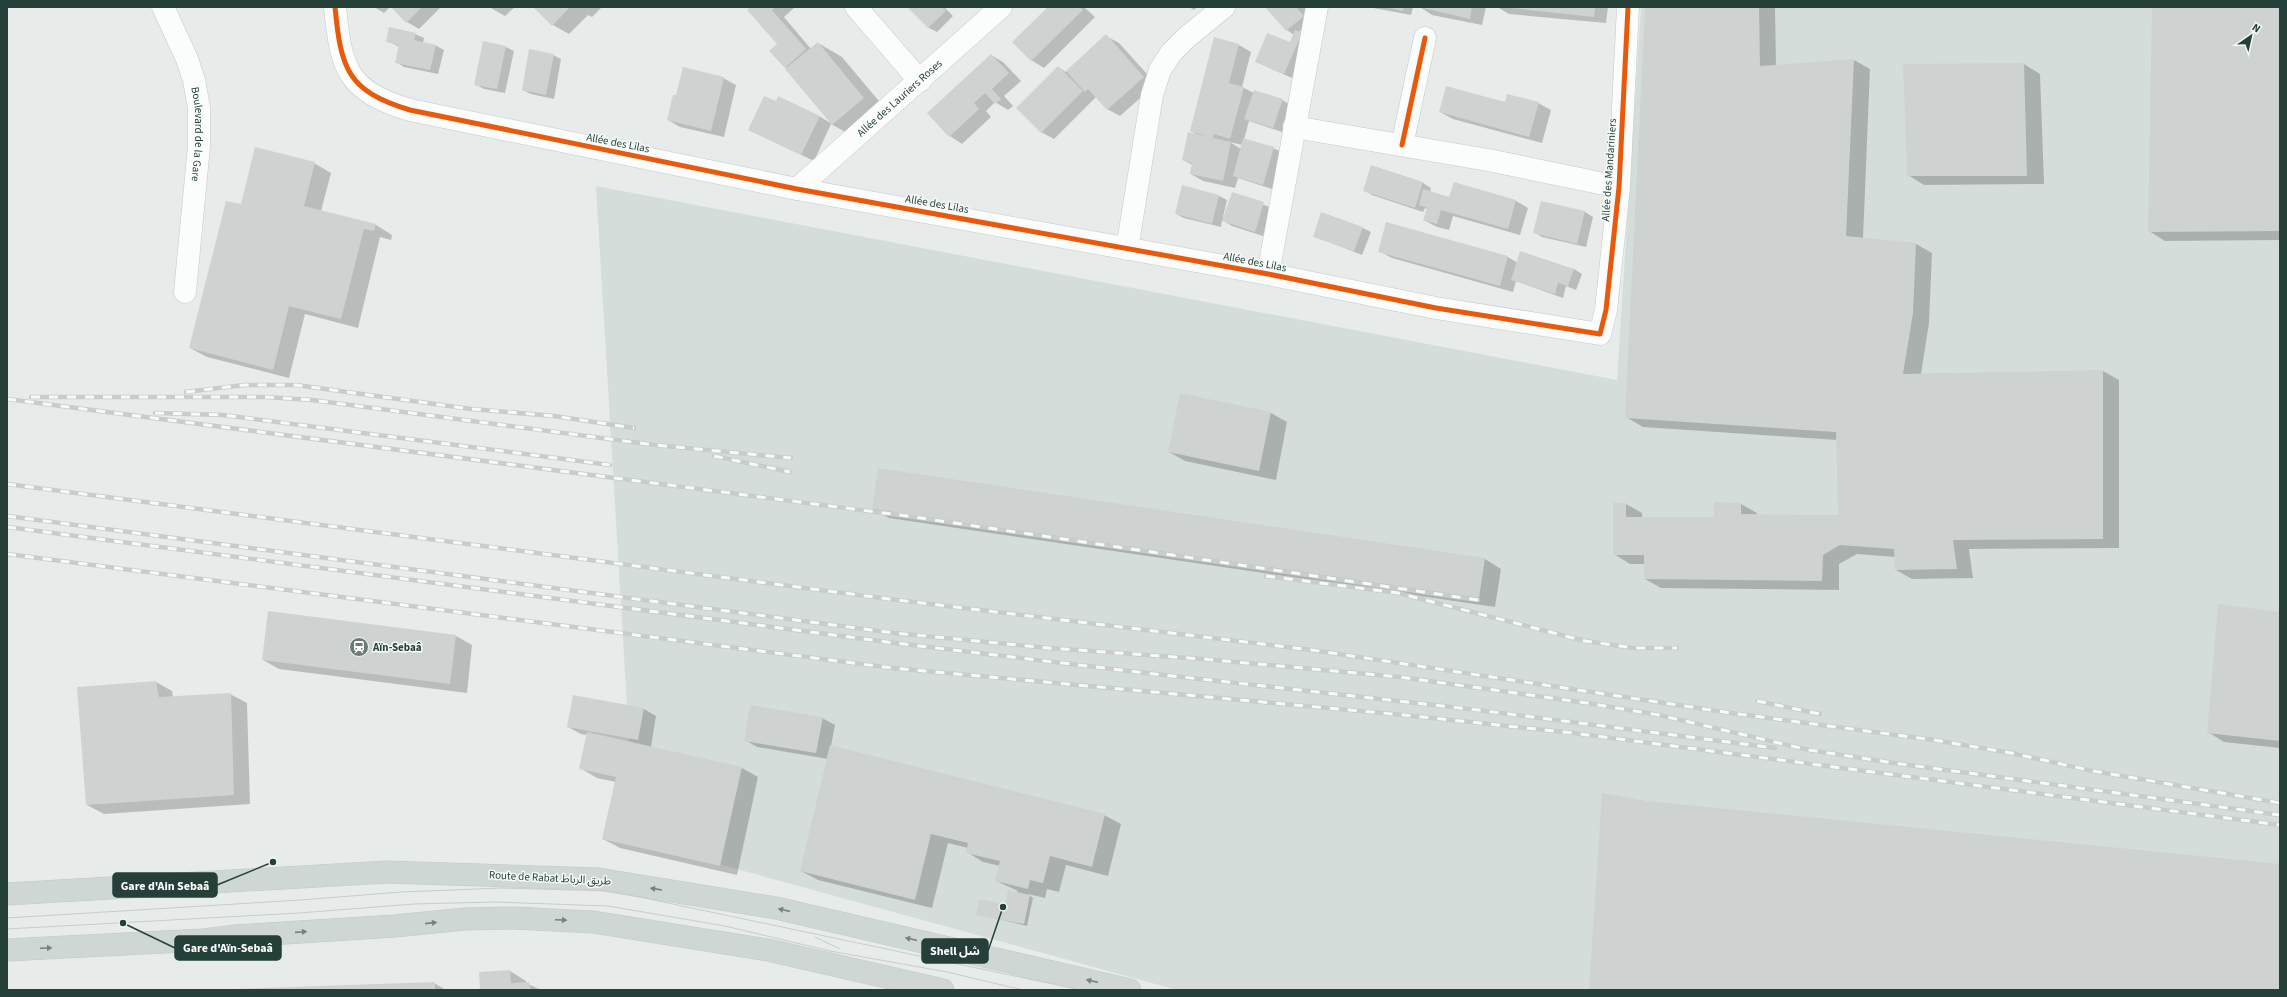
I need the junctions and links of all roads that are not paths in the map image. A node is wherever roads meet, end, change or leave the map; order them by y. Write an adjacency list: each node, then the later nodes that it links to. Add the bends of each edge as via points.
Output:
1 (163, 7): 16 (street, Boulevard de la Gare, via 187,59 199,108 199,146)
2 (335, 7): 13 (street, Allée des Lilas, via 343,59 348,72 367,93 384,102 441,117)
3 (856, 7): 9 (street)
4 (1001, 7): 9 (street, Allée des Lauriers Roses)
5 (1224, 7): 14 (street, via 1186,37 1160,70 1152,95)
6 (1318, 7): 10 (street)
7 (1628, 7): 12 (street, Allée des Mandariniers)
8 (1425, 38): 11 (street)
9 (920, 81): 13 (street, Allée des Lauriers Roses)
10 (1294, 127): 11 (street); 15 (street)
11 (1402, 145): 12 (street)
12 (1619, 187): 17 (street, Allée des Mandariniers, via 1606,310)
13 (797, 189): 14 (street, Allée des Lilas)
14 (1127, 249): 15 (street, Allée des Lilas)
15 (1268, 274): 17 (street, Allée des Lilas, via 1436,308)
16 (185, 292)
17 (1600, 334)
18 (7, 894): 21 (main road, Route de Rabat طريق الرباط, one-way to 18, via 776,908 598,879 387,872)
19 (7, 950): 20 (main road, one-way to 20, via 203,940 514,918 593,922 768,950)
20 (943, 990)
21 (1130, 990)

